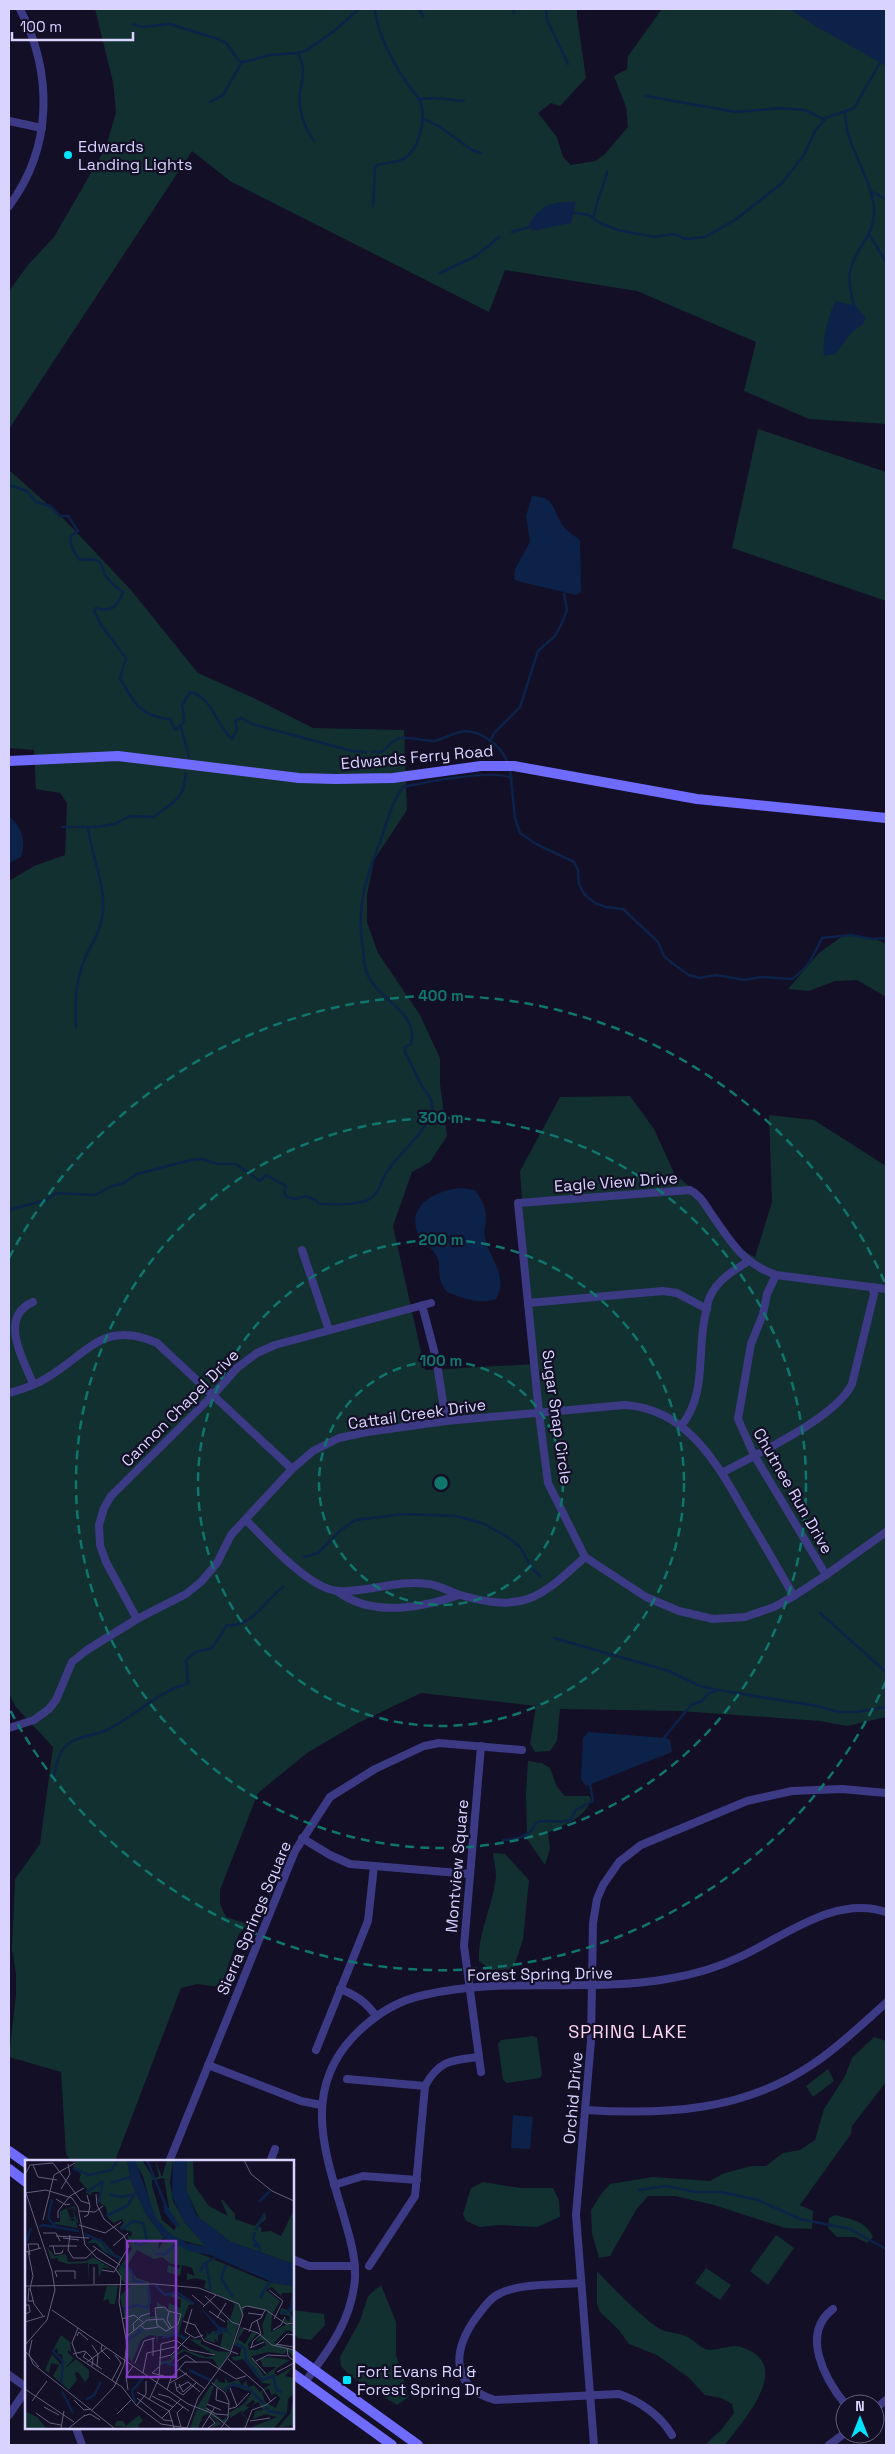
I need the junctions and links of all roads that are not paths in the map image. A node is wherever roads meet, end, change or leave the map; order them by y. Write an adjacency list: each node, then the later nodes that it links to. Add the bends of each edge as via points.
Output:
1 (20, 9): 3 (street, via 41,61 45,104)
2 (9, 121): 3 (street)
3 (42, 128): 4 (street, via 33,163)
4 (9, 206)
5 (9, 762): 6 (main road, Edwards Ferry Road, via 118,756 300,778 335,779 394,778 481,766 509,766 697,799)
6 (886, 818)
7 (518, 1203): 9 (street, Eagle View Drive, via 690,1190 702,1200 737,1251); 14 (street, Sugar Snap Circle)
8 (302, 1250): 18 (street)
9 (749, 1261): 10 (street, Eagle View Drive, via 758,1269); 17 (street, via 722,1280 710,1297)
10 (776, 1275): 11 (street, Eagle View Drive); 25 (street, Chutnee Run Drive, via 751,1344 739,1406 740,1425)
11 (872, 1287): 12 (street, Eagle View Drive); 25 (street, via 874,1294 847,1394 798,1433)
12 (886, 1289)
13 (34, 1302): 19 (street, via 14,1312 11,1323 11,1335)
14 (528, 1302): 17 (street, via 663,1291 677,1293); 22 (street, Sugar Snap Circle)
15 (431, 1303): 16 (street, Cannon Chapel Drive)
16 (422, 1305): 18 (street, Cannon Chapel Drive); 23 (street, via 436,1358)
17 (707, 1309): 24 (street, via 702,1329 698,1389 690,1415)
18 (329, 1330): 21 (street, Cannon Chapel Drive, via 257,1353 237,1368)
19 (33, 1383): 20 (street); 21 (street, via 47,1378 96,1341 129,1334 157,1343)
20 (9, 1393)
21 (214, 1394): 26 (street); 35 (street, Cannon Chapel Drive, via 111,1496 104,1508 99,1526 100,1545)
22 (539, 1413): 23 (street, Cattail Creek Drive); 24 (street, Cattail Creek Drive, via 638,1406 675,1420); 30 (street, Sugar Snap Circle, via 548,1483)
23 (446, 1421): 26 (street, Cattail Creek Drive, via 339,1438 313,1451)
24 (681, 1426): 27 (street, Cattail Creek Drive, via 713,1458)
25 (754, 1455): 27 (street); 31 (street, Chutnee Run Drive)
26 (292, 1469): 28 (street, Cattail Creek Drive)
27 (722, 1474): 34 (street, Cattail Creek Drive)
28 (246, 1520): 32 (street, via 306,1576); 35 (street, Cattail Creek Drive, via 231,1535 218,1563 201,1582 186,1594)
29 (886, 1532): 31 (street)
30 (585, 1557): 33 (street, via 537,1596 515,1604); 34 (street, via 646,1597 679,1611 713,1619 745,1616 774,1607)
31 (826, 1576): 34 (street)
32 (337, 1591): 33 (street, via 402,1583 430,1584); 33 (street, via 351,1601 380,1607 421,1605)
33 (459, 1595)
34 (794, 1596)
35 (138, 1619): 36 (street, Cattail Creek Drive, via 72,1662 49,1709 34,1720)
36 (9, 1728)
37 (481, 1746): 38 (street, Sierra Springs Square); 40 (street, Sierra Springs Square, via 431,1744 382,1766 330,1797); 42 (street, Montview Square)
38 (522, 1750)
39 (886, 1793): 44 (street, Orchid Drive, via 826,1789 768,1796 718,1812 630,1852 610,1872 597,1899 593,1923)
40 (302, 1838): 41 (street, via 342,1860); 51 (street, Sierra Springs Square)
41 (374, 1866): 42 (street); 46 (street, via 368,1921)
42 (470, 1874): 45 (street, Montview Square, via 464,1946)
43 (886, 1912): 44 (street, Forest Spring Drive, via 856,1908 835,1911 708,1969 647,1983)
44 (592, 1986): 45 (street, Forest Spring Drive); 56 (street, Orchid Drive)
45 (469, 1988): 48 (street, Forest Spring Drive, via 415,1997); 50 (street, Montview Square)
46 (340, 1989): 48 (street, via 369,2005); 49 (street)
47 (886, 2004): 56 (street, via 813,2065 753,2094 673,2112)
48 (376, 2016): 55 (street, Forest Spring Drive, via 345,2046 330,2072)
49 (316, 2050)
50 (479, 2057): 52 (street, Montview Square); 54 (street, via 443,2064)
51 (208, 2065): 55 (street, via 301,2101); 59 (street, Sierra Springs Square)
52 (481, 2072)
53 (347, 2079): 54 (street)
54 (425, 2086): 63 (street)
55 (321, 2105): 65 (street, Forest Spring Drive, via 324,2150)
56 (586, 2110): 69 (street, Orchid Drive, via 576,2215)
57 (275, 2149): 60 (street)
58 (9, 2151): 61 (main road)
59 (170, 2160)
60 (271, 2160)
61 (25, 2162)
62 (9, 2169): 64 (main road)
63 (417, 2180): 65 (street, via 363,2176); 68 (street, via 411,2204)
64 (25, 2181)
65 (334, 2185): 67 (street, Forest Spring Drive, via 351,2240)
66 (294, 2260): 67 (street, via 309,2266)
67 (355, 2266): 72 (street, Forest Spring Drive, via 353,2294 343,2326)
68 (369, 2266)
69 (581, 2283): 78 (street, Orchid Drive); 78 (street, via 512,2288 494,2297 464,2335 459,2363 471,2387 495,2400)
70 (833, 2309): 79 (street, via 825,2315 818,2330 817,2343 824,2373)
71 (294, 2355): 72 (main road)
72 (314, 2370): 75 (street, Forest Spring Drive); 85 (main road)
73 (294, 2374): 75 (main road)
74 (9, 2375): 76 (street)
75 (305, 2382): 84 (main road)
76 (25, 2388)
77 (25, 2391): 80 (street)
78 (590, 2394): 82 (street, via 610,2393 629,2397 664,2421); 86 (street, Orchid Drive)
79 (837, 2394)
80 (9, 2415)
81 (76, 2429): 83 (street)
82 (672, 2435)
83 (82, 2445)
84 (392, 2445)
85 (418, 2445)
86 (594, 2445)

